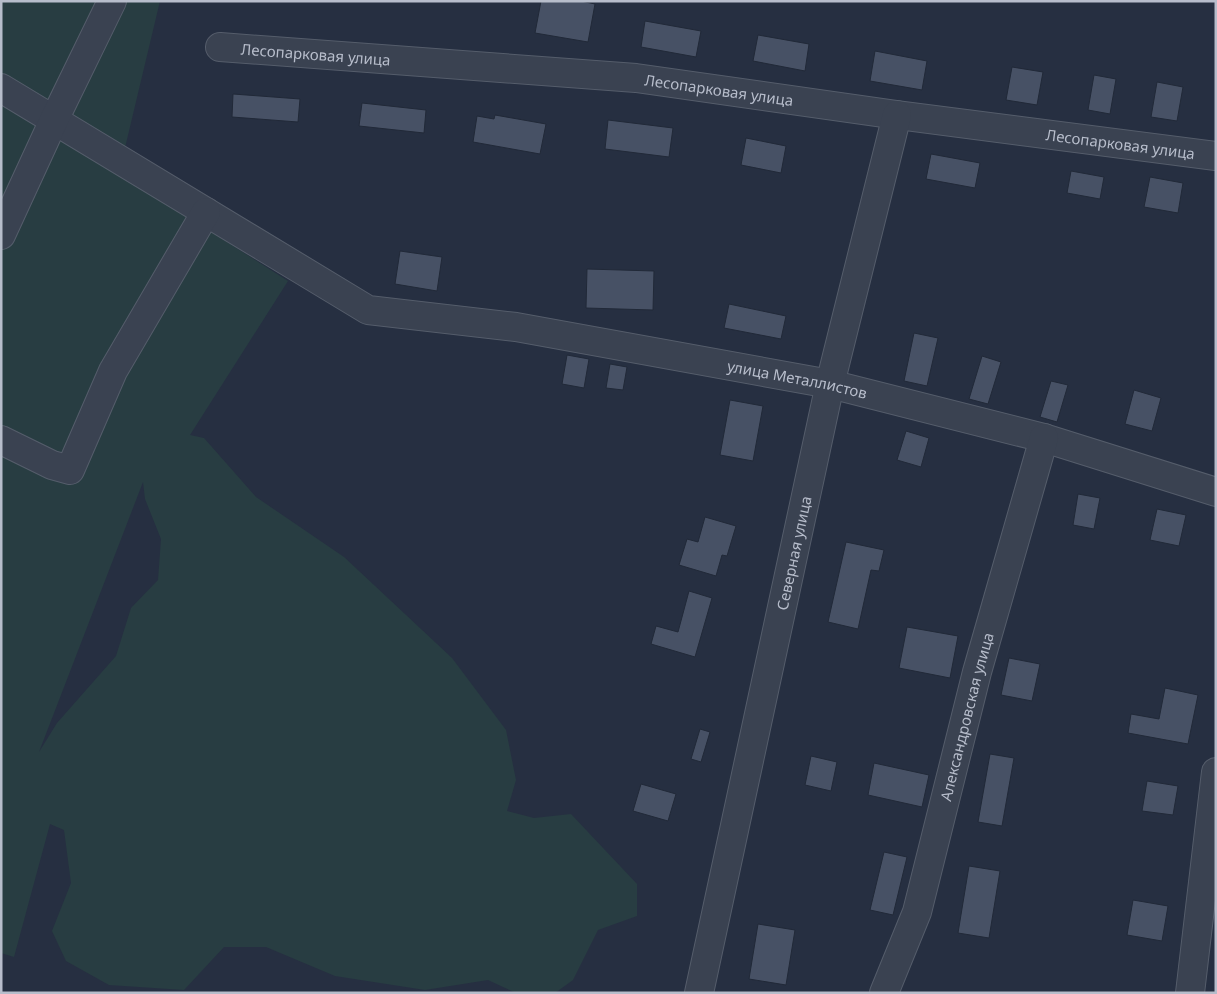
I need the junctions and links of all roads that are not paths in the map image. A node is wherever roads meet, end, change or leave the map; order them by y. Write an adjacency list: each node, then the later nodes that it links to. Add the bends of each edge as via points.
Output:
1 (112, 1): 5 (street)
2 (220, 47): 4 (street, Лесопарковая улица, via 636,78)
3 (1, 88): 5 (street)
4 (897, 115): 6 (street, Лесопарковая улица); 9 (street, Северная улица)
5 (54, 120): 7 (street); 8 (street)
6 (1216, 156)
7 (206, 212): 9 (street, улица Металлистов, via 368,310 516,327); 11 (street, via 113,370 70,470)
8 (1, 235)
9 (830, 384): 10 (street, улица Металлистов); 14 (street, Северная улица)
10 (1044, 438): 12 (street, улица Металлистов); 15 (street, Александровская улица, via 977,672 917,912)
11 (1, 440)
12 (1216, 492)
13 (1216, 772): 16 (street)
14 (699, 993)
15 (884, 993)
16 (1190, 993)

